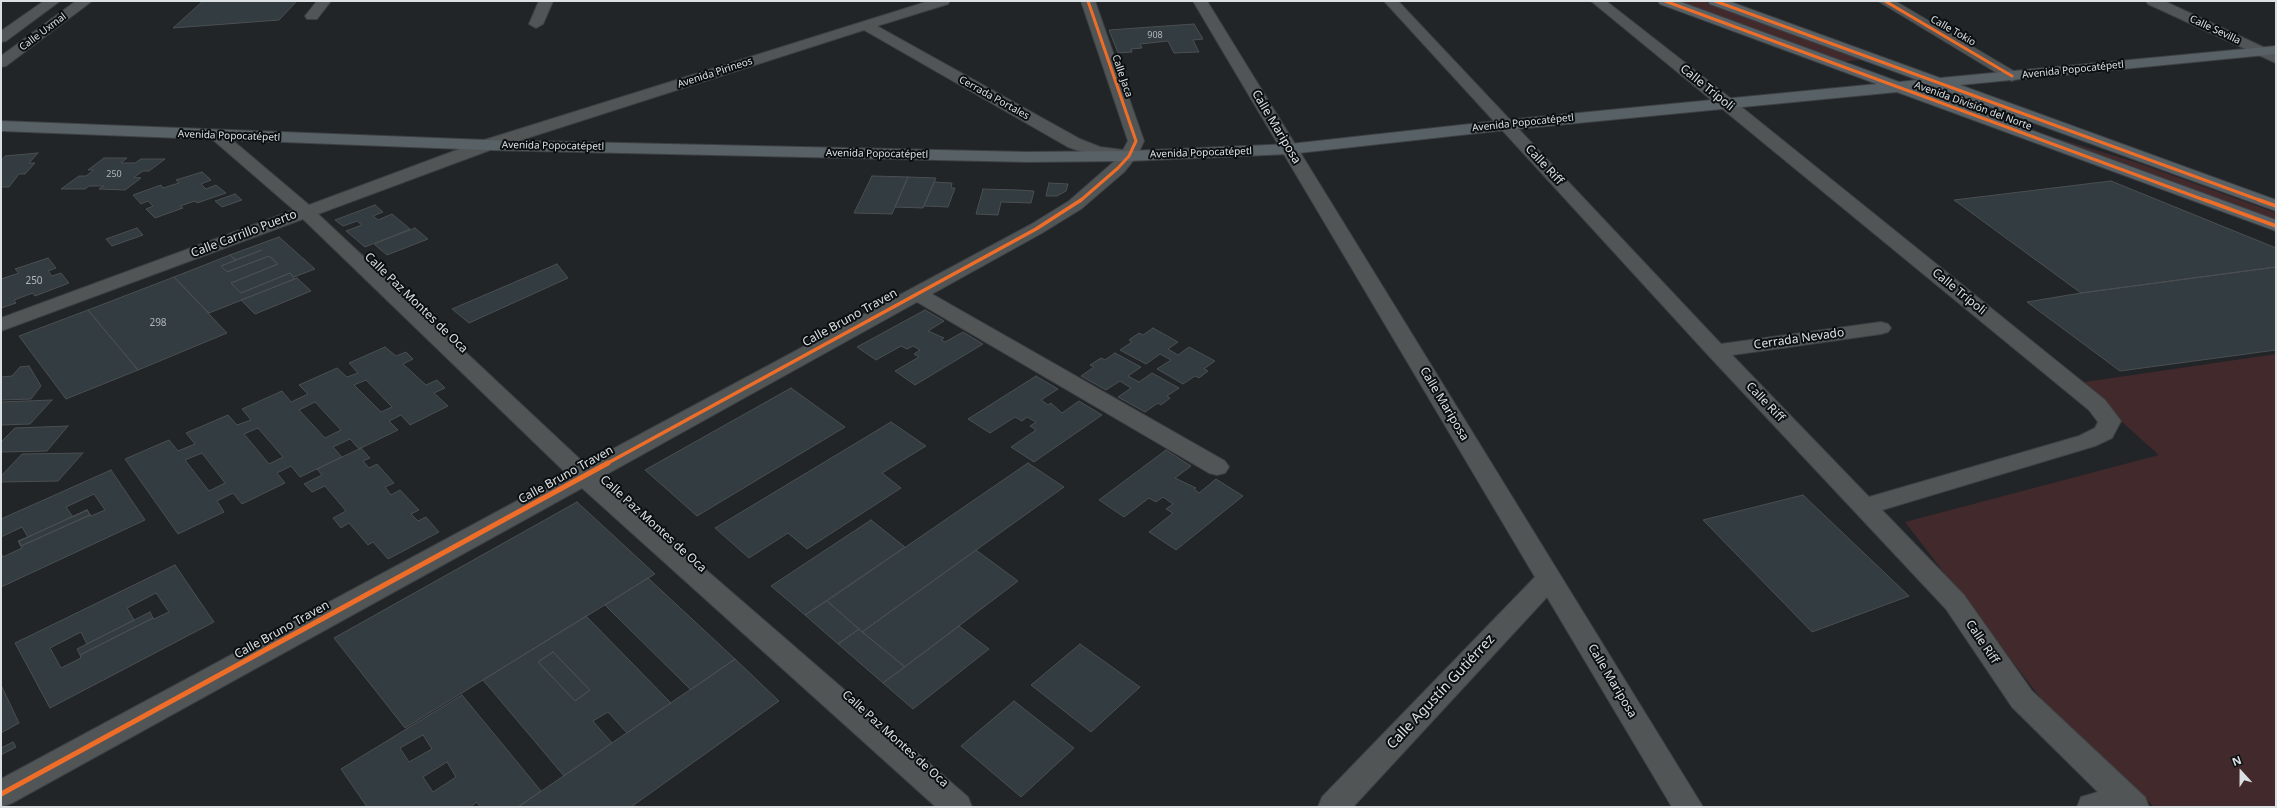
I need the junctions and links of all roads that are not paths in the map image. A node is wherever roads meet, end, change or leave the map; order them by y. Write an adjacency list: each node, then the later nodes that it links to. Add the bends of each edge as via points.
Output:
1 (53, 1): 17 (street, Calle Uxmal)
2 (85, 1): 18 (street, Calle Uxmal)
3 (324, 1): 14 (street)
4 (546, 1): 15 (street)
5 (943, 1): 16 (street, Avenida Pirineos)
6 (1088, 1): 33 (street, Calle Jaca, via 1136,141)
7 (1200, 1): 32 (street, Calle Mariposa)
8 (1391, 1): 28 (street, Calle Riff)
9 (1598, 1): 26 (street, Calle Trípoli)
10 (1665, 1): 25 (main road, Avenida División del Norte)
11 (1715, 1): 24 (main road, Avenida División del Norte)
12 (1885, 1): 23 (street, Calle Tokio)
13 (2153, 1): 20 (street, Calle Sevilla)
14 (312, 16)
15 (536, 24)
16 (865, 25): 31 (street, Avenida Pirineos); 33 (street, Cerrada Portales, via 1074,143 1097,151)
17 (1, 38)
18 (25, 46): 19 (street); 22 (street, Calle Uxmal)
19 (1, 47)
20 (2269, 51): 21 (street, Calle Sevilla); 23 (main road, Avenida Popocatépetl)
21 (2276, 59)
22 (1, 63)
23 (2012, 76): 24 (main road, Avenida Popocatépetl)
24 (1940, 83): 25 (main road, Avenida Popocatépetl); 34 (main road, Avenida División del Norte)
25 (1898, 87): 26 (main road, Avenida Popocatépetl); 27 (main road, Avenida División del Norte)
26 (1728, 104): 28 (main road, Avenida Popocatépetl); 44 (street, Calle Trípoli, via 2097,405 2110,421 2104,433 2087,441)
27 (1991, 121): 34 (main road, via 1983,110 1990,108 2004,111 2119,153); 37 (main road, Avenida División del Norte)
28 (1506, 125): 32 (main road, Avenida Popocatépetl); 41 (street, Calle Riff)
29 (1, 126): 30 (main road, Avenida Popocatépetl)
30 (218, 136): 31 (main road, Avenida Popocatépetl); 36 (street, Calle Paz Montes de Oca)
31 (487, 145): 33 (main road, Avenida Popocatépetl, via 1028,157); 36 (street, Calle Carrillo Puerto)
32 (1290, 149): 33 (main road, Avenida Popocatépetl); 45 (street, Calle Mariposa)
33 (1129, 156): 38 (street, Calle Bruno Traven, via 1091,192 1056,217)
34 (2139, 156): 35 (main road, Avenida División del Norte)
35 (2276, 206)
36 (305, 211): 39 (street, Calle Carrillo Puerto); 43 (street, Calle Paz Montes de Oca)
37 (2276, 226)
38 (915, 293): 42 (street); 43 (street, Calle Bruno Traven)
39 (1, 325)
40 (1881, 328): 41 (street, Cerrada Nevado)
41 (1716, 351): 44 (street, Calle Riff)
42 (1217, 467)
43 (584, 477): 46 (street, Calle Bruno Traven); 48 (street, Calle Paz Montes de Oca)
44 (1865, 507): 47 (street, Calle Riff, via 1955,602 2022,699)
45 (1549, 578): 49 (street, Calle Agustín Gutiérrez); 50 (street, Calle Mariposa)
46 (1, 794)
47 (2128, 802): 51 (street)
48 (957, 807)
49 (1333, 807)
50 (1688, 807)
51 (2092, 807)

